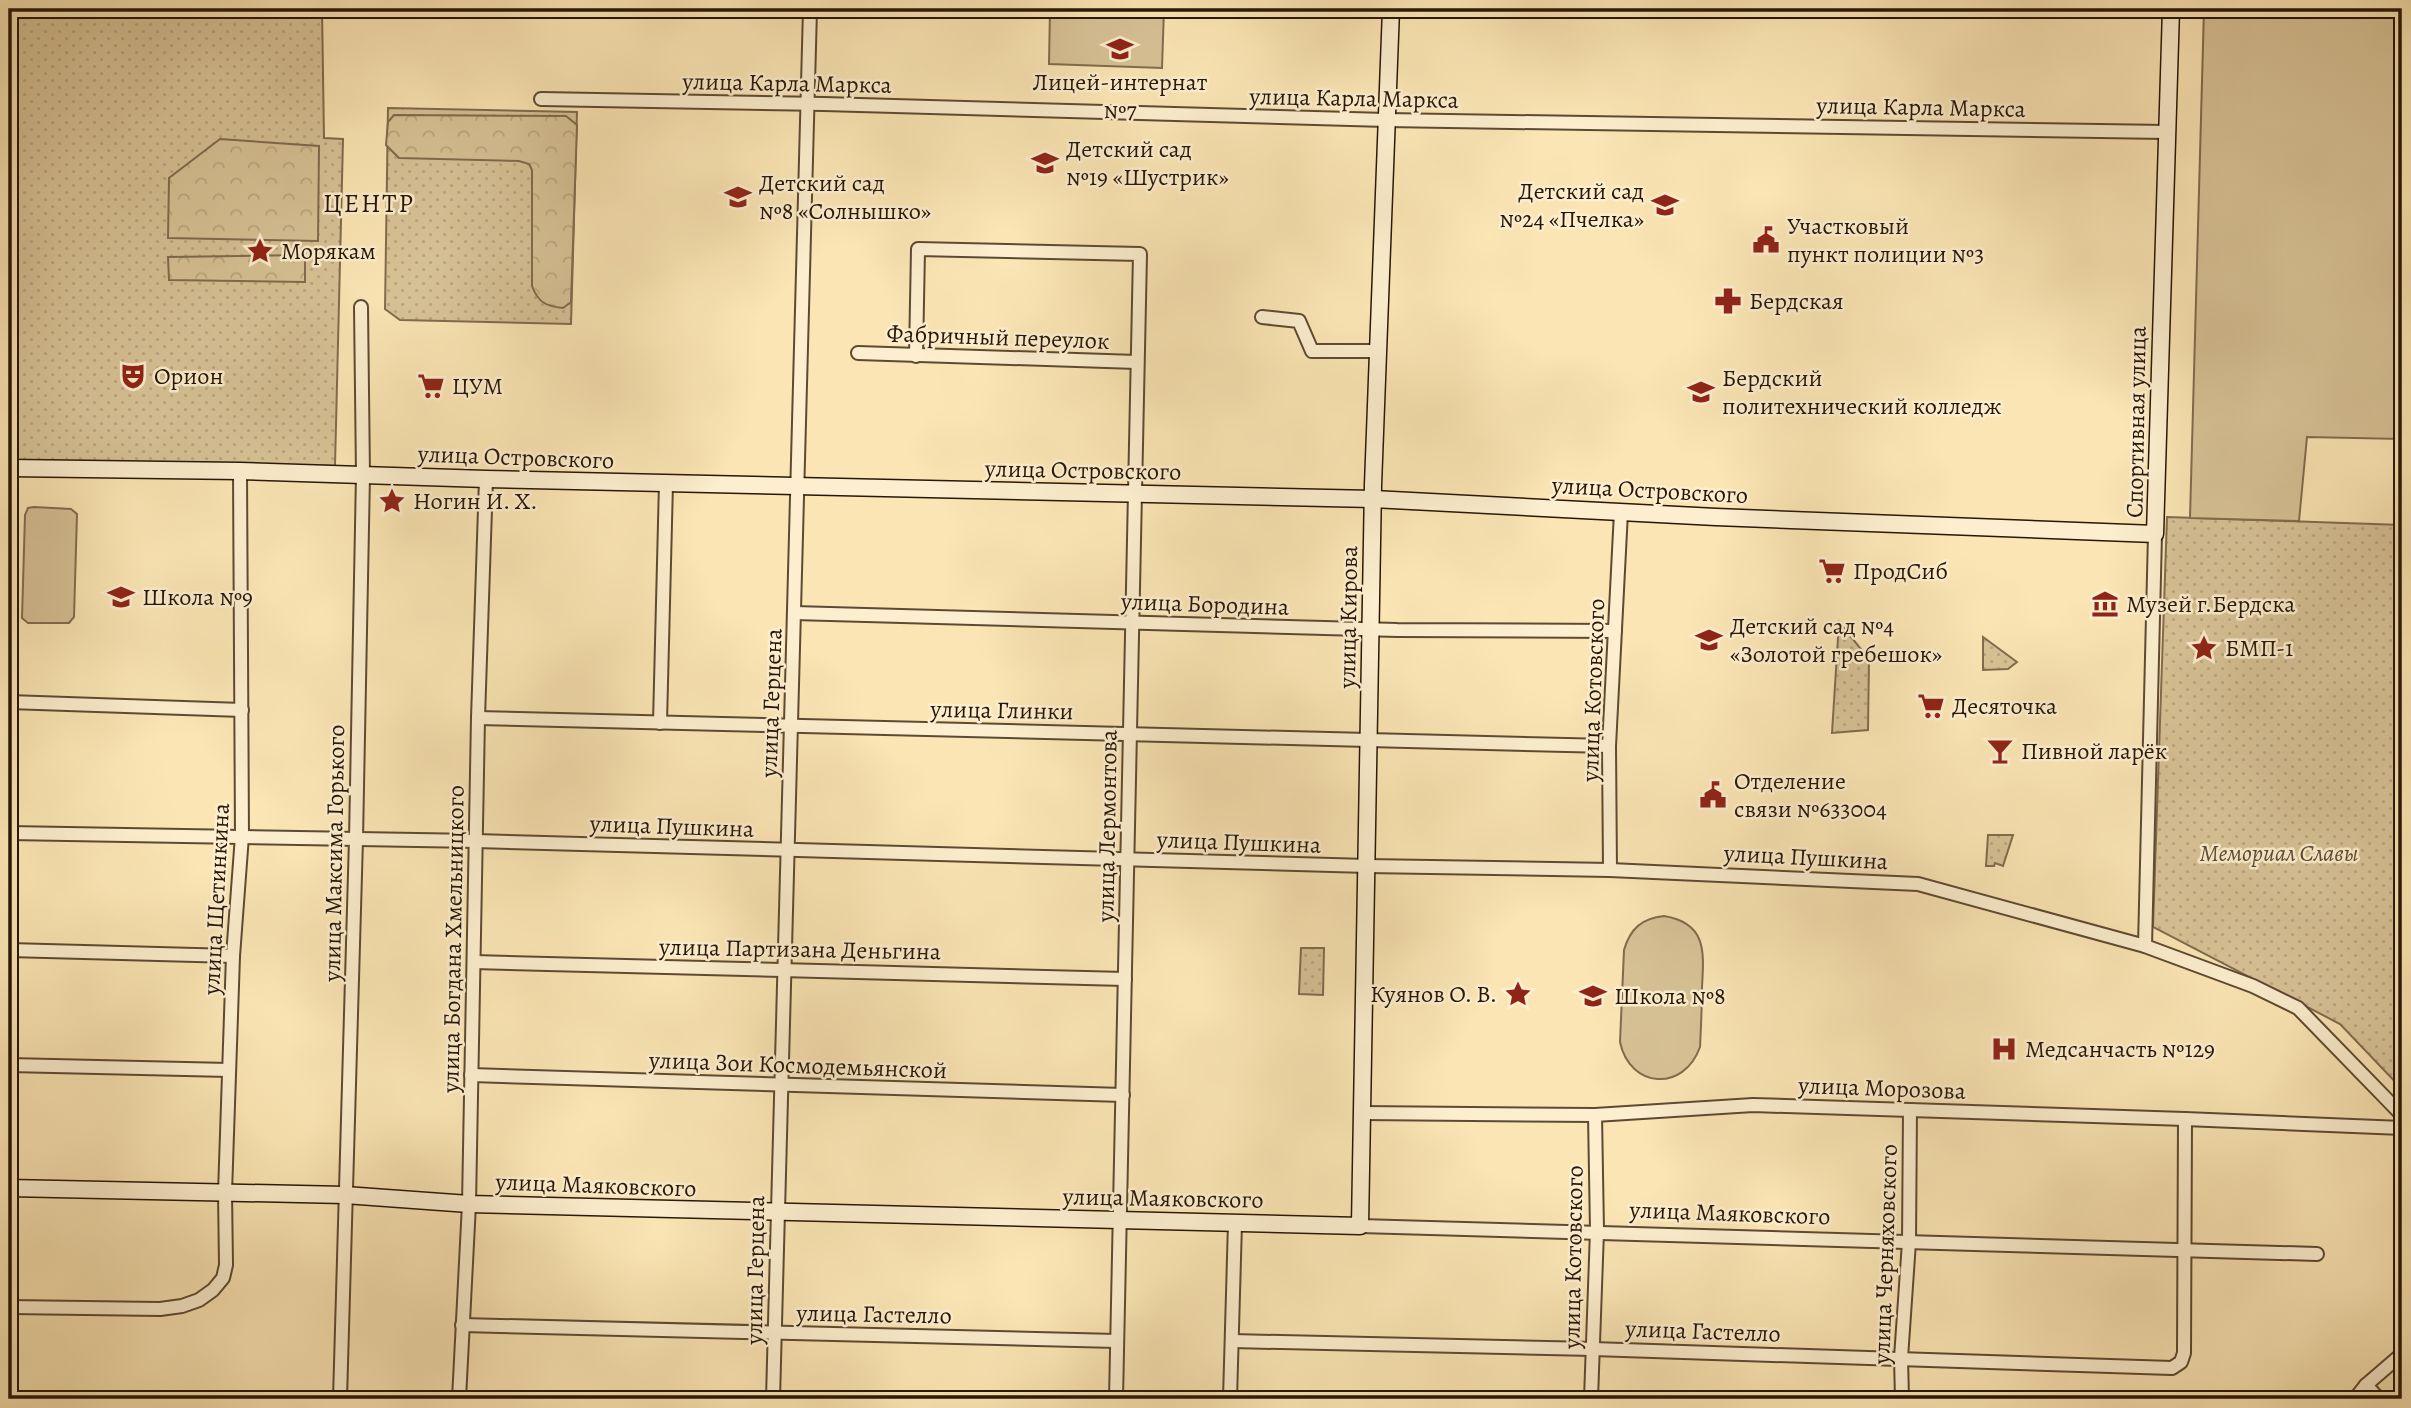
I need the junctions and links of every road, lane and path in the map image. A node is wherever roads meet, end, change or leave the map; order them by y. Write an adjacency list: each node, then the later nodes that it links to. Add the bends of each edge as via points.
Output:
1 (810, 9): 5 (street, улица Герцена)
2 (1391, 9): 6 (street, улица Кирова)
3 (2171, 9): 7 (street, Спортивная улица)
4 (541, 99): 5 (street, улица Карла Маркса)
5 (808, 104): 6 (street, улица Карла Маркса); 19 (street, улица Герцена)
6 (1386, 120): 7 (street, улица Карла Маркса); 10 (street, улица Кирова)
7 (2166, 132): 23 (street, Спортивная улица)
8 (361, 307): 16 (street, улица Максима Горького)
9 (1262, 317): 10 (street, via 1299,321 1312,351)
10 (1377, 351): 21 (street, улица Кирова)
11 (858, 353): 12 (street, Фабричный переулок)
12 (916, 356): 13 (street, Фабричный переулок); 13 (street, улица Лермонтова, via 918,249 1140,254)
13 (1137, 362): 20 (street, улица Лермонтова)
14 (9, 468): 15 (street, улица Островского)
15 (240, 471): 16 (street, улица Островского); 29 (street, улица Щетинкина)
16 (363, 475): 17 (street, улица Островского); 38 (street, улица Максима Горького)
17 (486, 479): 18 (street, улица Островского); 30 (street, улица Богдана Хмельницкого)
18 (666, 484): 19 (street, улица Островского); 31 (street)
19 (798, 485): 20 (street, улица Островского); 24 (street, улица Герцена)
20 (1135, 494): 21 (street, улица Островского); 25 (street, улица Лермонтова)
21 (1373, 499): 22 (street, улица Островского); 26 (street, улица Кирова)
22 (1622, 512): 23 (street, улица Островского); 27 (street, улица Котовского)
23 (2155, 534): 44 (street, Спортивная улица)
24 (794, 613): 25 (street, улица Бородина); 32 (street, улица Герцена)
25 (1132, 623): 26 (street, улица Бородина); 33 (street, улица Лермонтова)
26 (1371, 629): 27 (street, улица Бородина); 34 (street, улица Кирова)
27 (1615, 631): 35 (street, улица Котовского)
28 (9, 702): 29 (street)
29 (242, 710): 37 (street, улица Щетинкина)
30 (478, 718): 31 (street, улица Глинки); 39 (street, улица Богдана Хмельницкого)
31 (660, 723): 32 (street, улица Глинки)
32 (791, 726): 33 (street, улица Глинки); 40 (street, улица Герцена)
33 (1131, 734): 34 (street, улица Глинки); 41 (street, улица Лермонтова)
34 (1369, 740): 35 (street, улица Глинки); 42 (street, улица Кирова)
35 (1609, 746): 43 (street, улица Котовского)
36 (9, 833): 37 (street, улица Пушкина)
37 (243, 836): 38 (street, улица Пушкина); 46 (street, улица Щетинкина)
38 (356, 839): 39 (street, улица Пушкина); 63 (street, улица Максима Горького)
39 (476, 841): 40 (street, улица Пушкина); 47 (street, улица Богдана Хмельницкого)
40 (788, 850): 41 (street, улица Пушкина); 48 (street, улица Герцена)
41 (1127, 860): 42 (street, улица Пушкина); 49 (street, улица Лермонтова)
42 (1367, 866): 43 (street, улица Пушкина); 56 (street, улица Кирова)
43 (1610, 870): 44 (street, улица Пушкина, via 1918,884)
44 (2144, 946): 58 (street, улица Пушкина, via 2253,986 2298,1008)
45 (9, 950): 46 (street)
46 (233, 956): 51 (street, улица Щетинкина)
47 (474, 961): 48 (street, улица Партизана Деньгина); 52 (street, улица Богдана Хмельницкого)
48 (785, 970): 49 (street, улица Партизана Деньгина); 53 (street, улица Герцена)
49 (1125, 979): 54 (street, улица Лермонтова)
50 (9, 1065): 51 (street)
51 (229, 1070): 62 (street, улица Щетинкина)
52 (471, 1075): 53 (street, улица Зои Космодемьянской); 64 (street, улица Богдана Хмельницкого)
53 (781, 1086): 54 (street, улица Зои Космодемьянской); 65 (street, улица Герцена)
54 (1122, 1095): 66 (street, улица Лермонтова)
55 (1910, 1110): 57 (street, улица Морозова, via 1754,1105); 59 (street, улица Морозова); 70 (street, улица Черняховского)
56 (1361, 1112): 57 (street, улица Морозова); 68 (street, улица Кирова)
57 (1595, 1115): 69 (street, улица Котовского)
58 (2402, 1115)
59 (2185, 1119): 60 (street, улица Морозова); 71 (street)
60 (2402, 1128)
61 (9, 1188): 62 (street, улица Маяковского)
62 (225, 1193): 63 (street, улица Маяковского); 73 (street, улица Щетинкина, via 223,1279 199,1300 160,1309)
63 (345, 1195): 64 (street, улица Маяковского); 82 (street, улица Максима Горького)
64 (469, 1204): 65 (street, улица Маяковского); 74 (street, улица Богдана Хмельницкого)
65 (777, 1213): 66 (street, улица Маяковского); 75 (street, улица Герцена)
66 (1120, 1220): 67 (street, улица Маяковского); 76 (street, улица Лермонтова)
67 (1236, 1223): 68 (street, улица Маяковского); 77 (street)
68 (1360, 1226): 69 (street, улица Маяковского)
69 (1597, 1231): 70 (street, улица Маяковского); 78 (street, улица Котовского)
70 (1909, 1242): 71 (street, улица Маяковского); 80 (street, улица Черняховского)
71 (2184, 1250): 72 (street, улица Маяковского); 80 (street, улица Гастелло, via 2184,1353 2172,1368)
72 (2316, 1254)
73 (9, 1307)
74 (462, 1325): 75 (street, улица Гастелло); 83 (street, улица Богдана Хмельницкого)
75 (775, 1333): 76 (street, улица Гастелло); 84 (street, улица Герцена)
76 (1117, 1341): 85 (street, улица Лермонтова)
77 (1232, 1341): 78 (street, улица Гастелло); 86 (street)
78 (1593, 1349): 80 (street, улица Гастелло); 87 (street, улица Котовского)
79 (2402, 1354): 81 (street)
80 (1902, 1358): 88 (street, улица Черняховского)
81 (2366, 1385): 89 (street); 90 (street)
82 (340, 1399)
83 (459, 1399)
84 (773, 1399)
85 (1116, 1399)
86 (1230, 1399)
87 (1591, 1399)
88 (1902, 1399)
89 (2355, 1399)
90 (2379, 1399)

